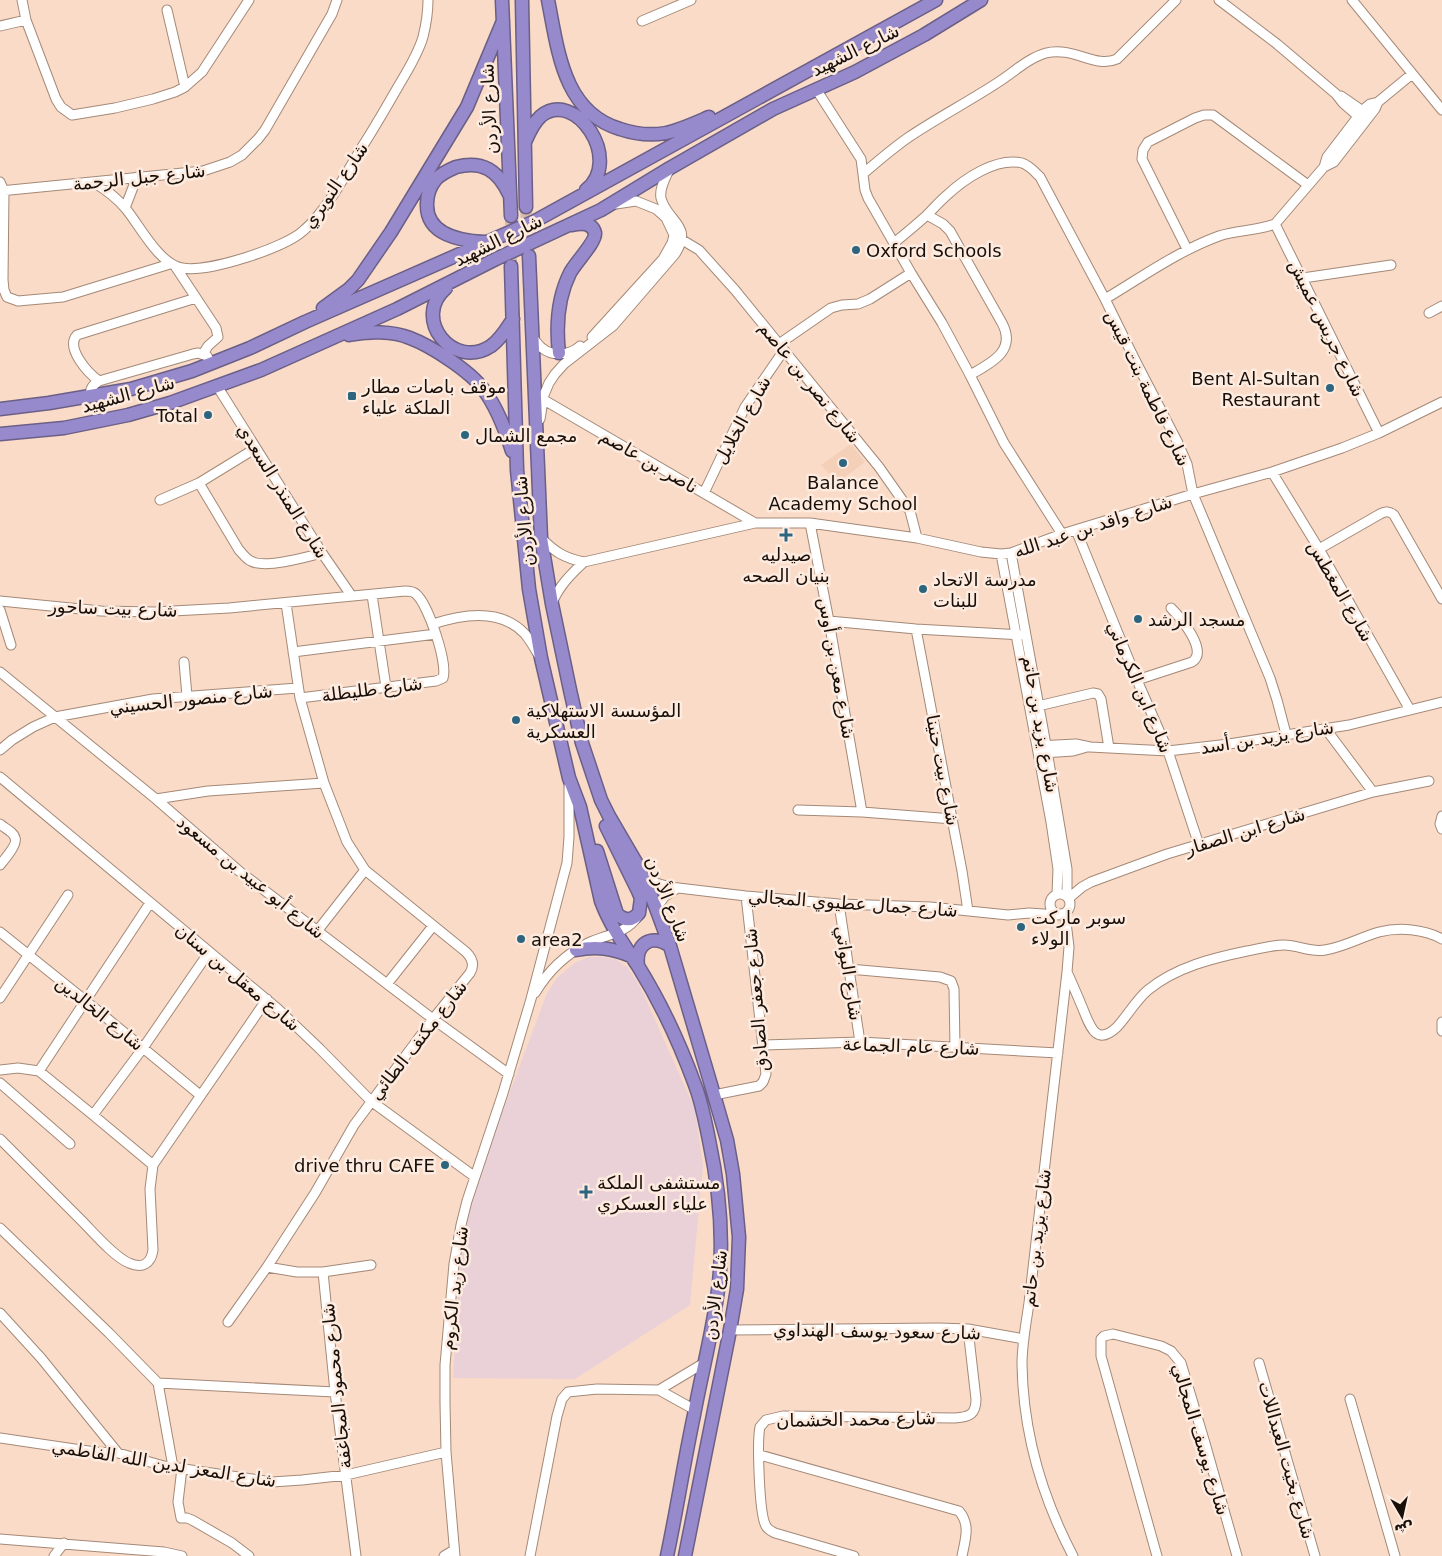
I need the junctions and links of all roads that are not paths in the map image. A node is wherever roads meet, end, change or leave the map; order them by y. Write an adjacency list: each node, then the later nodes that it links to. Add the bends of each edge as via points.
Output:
1 (22, 0): 15 (street)
2 (249, 0): 20 (street, via 202,72)
3 (337, 0): 28 (street, شارع جبل الرحمة, via 329,21 265,130 242,155 203,171)
4 (428, 0): 48 (street, شارع النويري, via 422,38 410,66 342,180 310,224 294,238 243,257 201,268)
5 (502, 0): 16 (highway, شارع الأردن)
6 (522, 0): 25 (highway, شارع الأردن)
7 (548, 0): 22 (highway, via 559,53 572,91 583,108 603,122 629,132 665,133)
8 (691, 0): 17 (street)
9 (936, 0): 22 (highway, شارع الشهيد)
10 (981, 0): 21 (highway, شارع الشهيد, via 856,72)
11 (1176, 0): 27 (street, via 1117,58 1101,62 1070,52 1052,52 1035,58 910,136)
12 (1219, 0): 24 (street, via 1336,94 1347,99)
13 (1352, 0): 19 (street)
14 (166, 10): 20 (street)
15 (26, 20): 18 (street); 20 (street, via 56,99 72,115 143,102)
16 (502, 21): 33 (highway, شارع الأردن); 59 (highway, via 467,107 386,240 353,285)
17 (642, 21)
18 (0, 26)
19 (1412, 74): 23 (street); 24 (street)
20 (185, 87)
21 (816, 88): 26 (highway, شارع الشهيد); 27 (street, via 858,153)
22 (758, 98): 34 (highway, شارع الشهيد)
23 (1442, 110)
24 (1364, 116): 31 (street, via 1334,162 1324,167)
25 (524, 145): 34 (highway, via 535,124 548,112 567,112 582,120 594,134 599,165 594,183); 35 (highway, شارع الأردن)
26 (670, 168): 37 (highway, شارع الشهيد); 43 (street, شارع نصر بن عاصم, via 661,197 682,233)
27 (864, 173): 45 (street, via 868,198)
28 (137, 177): 30 (street, شارع جبل الرحمة); 36 (street)
29 (0, 182): 32 (street)
30 (93, 182): 32 (street, شارع جبل الرحمة); 36 (street)
31 (1308, 185): 40 (street); 46 (street, via 1213,115 1195,118 1148,142 1142,159)
32 (2, 191): 48 (street, via 3,280 7,297 18,301 63,296)
33 (510, 196): 39 (highway, شارع الأردن); 44 (highway, via 498,176 476,165 463,165 445,172 430,188 428,212 438,229 460,240)
34 (576, 198): 44 (highway, شارع الشهيد)
35 (526, 206)
36 (125, 208): 48 (street)
37 (601, 210): 41 (highway, شارع الشهيد); 42 (street, via 627,202 648,204 666,218)
38 (927, 215): 45 (street, شارع فاطمة بنت قيس); 55 (street, شارع فاطمة بنت قيس, via 965,179 1007,162 1023,163 1040,177); 66 (street, via 950,231 1007,334 1001,354)
39 (511, 216)
40 (1275, 224): 46 (street, via 1232,232); 53 (street, شارع جريس عميش)
41 (567, 226): 51 (highway, شارع الشهيد); 64 (highway, via 584,223 593,229 595,237 574,266 562,292 559,315)
42 (674, 235): 43 (street, شارع نصر بن عاصم); 64 (street, via 663,260 593,336)
43 (682, 239): 62 (street, شارع نصر بن عاصم, via 712,263); 64 (street, via 676,254 613,326)
44 (487, 242): 59 (highway, شارع الشهيد)
45 (894, 243): 52 (street)
46 (1187, 249): 55 (street)
47 (529, 256): 60 (highway, شارع الأردن)
48 (172, 265): 54 (street)
49 (1391, 265): 53 (street)
50 (510, 266): 58 (highway, شارع الأردن)
51 (469, 273): 58 (highway, via 452,282 434,304 434,324 442,340 464,352 483,350 496,342); 61 (highway, شارع الشهيد)
52 (911, 273): 62 (street, شارع الخلايل, via 862,303 831,308); 66 (street)
53 (1303, 278): 73 (street, شارع جريس عميش)
54 (196, 298): 63 (street, via 218,333); 67 (street, via 77,335 73,344 80,360)
55 (1105, 299): 81 (street, شارع فاطمة بنت قيس, via 1177,441 1187,464)
56 (1442, 306): 57 (street)
57 (1429, 312)
58 (512, 319): 77 (highway, شارع الأردن)
59 (305, 322): 65 (highway, شارع الشهيد)
60 (532, 336): 64 (street, via 542,348); 75 (highway, شارع الأردن)
61 (321, 343): 68 (highway, شارع الشهيد); 77 (highway, via 356,333 373,332 410,338 452,362 482,387 494,406)
62 (781, 347): 80 (street, شارع الخلايل, via 745,407); 88 (street, شارع نصر بن عاصم, via 879,467 910,511)
63 (203, 354): 65 (street); 67 (street, via 193,354)
64 (562, 359): 70 (street, via 549,382)
65 (212, 364): 69 (highway, شارع الشهيد, via 152,384)
66 (970, 375): 86 (street, via 1004,443)
67 (99, 381): 69 (street, via 92,386)
68 (217, 386): 74 (highway, شارع الشهيد, via 107,420 50,430); 76 (street, شارع المنذر السعدي)
69 (90, 397): 72 (highway, شارع الشهيد)
70 (544, 400): 75 (street); 80 (street, ناصر بن عاصم)
71 (1442, 402): 73 (street, شارع واقد بن عبد الله)
72 (0, 409)
73 (1379, 433): 78 (street, شارع واقد بن عبد الله)
74 (0, 434)
75 (536, 440): 87 (highway, شارع الأردن)
76 (256, 448): 79 (street); 90 (street, شارع المنذر السعدي)
77 (517, 465): 110 (highway, شارع الأردن, via 528,580)
78 (1272, 472): 81 (street, شارع واقد بن عبد الله); 89 (street, شارع المغطس)
79 (199, 483): 82 (street); 90 (street, via 240,550 252,562 289,561)
80 (704, 493): 83 (street, ناصر بن عاصم)
81 (1193, 494): 85 (street, شارع واقد بن عبد الله); 123 (street, شارع فاطمة بنت قيس, via 1270,678)
82 (160, 500)
83 (755, 523): 84 (street, شارع واقد بن عبد الله); 93 (street, شارع واقد بن عبد الله)
84 (810, 523): 88 (street, شارع واقد بن عبد الله); 102 (street, شارع معن بن أوس)
85 (1076, 530): 86 (street, شارع واقد بن عبد الله); 113 (street, شارع ابن الكرماني)
86 (1062, 534): 91 (street, شارع واقد بن عبد الله)
87 (540, 538): 93 (street, via 559,554); 99 (highway, شارع الأردن)
88 (917, 538): 92 (street, شارع واقد بن عبد الله)
89 (1319, 549): 96 (street, via 1380,514 1390,512); 120 (street, شارع المغطس)
90 (322, 553): 95 (street, شارع المنذر السعدي)
91 (1011, 553): 92 (street, شارع واقد بن عبد الله); 106 (street, شارع يزيد بن حاتم)
92 (1001, 554): 106 (street, شارع يزيد بن حاتم)
93 (584, 562): 99 (street, via 564,582)
94 (372, 595): 95 (street, شارع بيت ساحور); 103 (street, شارع بيت ساحور, via 415,593); 107 (street)
95 (351, 596): 98 (street, شارع بيت ساحور)
96 (1442, 600)
97 (0, 601): 98 (street, شارع بيت ساحور, via 101,611 154,612)
98 (286, 602): 109 (street, شارع مكنف الطائي)
99 (552, 604): 134 (highway, شارع الأردن, via 582,742)
100 (1171, 608): 113 (street, via 1194,640 1198,656 1192,662)
101 (0, 610): 108 (street)
102 (830, 621): 104 (street); 137 (street, شارع معن بن أوس)
103 (432, 624): 105 (street); 110 (street, via 467,616 503,619 526,635)
104 (916, 629): 106 (street); 139 (street, شارع بيت حنينا)
105 (436, 634): 107 (street); 114 (street, شارع طليطلة, via 444,664 443,678)
106 (1020, 635): 119 (street, شارع يزيد بن حاتم); 125 (street, شارع يزيد بن حاتم)
107 (380, 640): 109 (street); 114 (street)
108 (11, 645)
109 (293, 652): 115 (street, شارع مكنف الطائي)
110 (540, 658): 129 (highway, شارع الأردن)
111 (184, 662): 116 (street)
112 (0, 672): 121 (street, شارع أبو عبيد بن مسعود)
113 (1137, 680): 127 (street, شارع ابن الكرماني)
114 (386, 687): 117 (street, شارع طليطلة)
115 (298, 688): 116 (street, شارع منصور الحسيني); 117 (street, شارع مكنف الطائي)
116 (187, 696): 121 (street, شارع منصور الحسيني, via 130,702)
117 (300, 698): 131 (street, شارع مكنف الطائي)
118 (1442, 702): 120 (street, شارع يزيد بن أسد)
119 (1038, 706): 124 (street, via 1098,694); 125 (street, شارع يزيد بن حاتم)
120 (1410, 710): 122 (street, شارع يزيد بن أسد)
121 (55, 717): 126 (street, شارع منصور الحسيني, via 33,727); 133 (street, شارع أبو عبيد بن مسعود)
122 (1326, 728): 123 (street, شارع يزيد بن أسد); 132 (street)
123 (1286, 734): 127 (street, شارع يزيد بن أسد)
124 (1109, 748): 125 (street, شارع يزيد بن أسد); 127 (street, شارع يزيد بن أسد)
125 (1042, 749): 149 (street, شارع يزيد بن حاتم, via 1067,869)
126 (0, 750)
127 (1168, 751): 142 (street, شارع ابن الكرماني)
128 (0, 777): 150 (street, شارع معقل بن سنان)
129 (569, 778): 135 (highway, شارع الأردن); 173 (street, شارع زيد الكروم, via 570,823 566,862)
130 (1429, 781): 132 (street, شارع ابن الصفار)
131 (324, 783): 133 (street, via 208,791); 144 (street, شارع مكنف الطائي, via 347,842)
132 (1373, 792): 142 (street, شارع ابن الصفار)
133 (156, 799): 159 (street, شارع أبو عبيد بن مسعود, via 239,871)
134 (601, 800): 145 (highway, شارع الأردن); 155 (highway, via 606,827 641,898)
135 (580, 807): 155 (highway, via 617,914 628,920); 161 (highway, شارع الأردن, via 601,901)
136 (798, 810): 137 (street)
137 (862, 812): 139 (street)
138 (1442, 816): 141 (street)
139 (952, 819): 154 (street, شارع بيت حنينا)
140 (0, 824): 143 (street, via 15,836 16,841)
141 (1442, 829)
142 (1199, 845): 149 (street, شارع ابن الصفار, via 1091,882)
143 (0, 865)
144 (365, 870): 158 (street, شارع مكنف الطائي); 159 (street)
145 (644, 876): 146 (street, شارع جمال عطيوي المجالي); 153 (highway, شارع الأردن)
146 (676, 888): 148 (street, شارع جمال عطيوي المجالي); 153 (street)
147 (68, 895): 166 (street)
148 (746, 896): 151 (street, شارع جمال عطيوي المجالي); 179 (street, شارع جعفر الصادق)
149 (1064, 896): 152 (street, via 1052,898); 157 (street, via 1071,906)
150 (150, 903): 165 (street, شارع معقل بن سنان); 174 (street)
151 (839, 904): 154 (street, شارع جمال عطيوي المجالي); 168 (street, شارع البواتي)
152 (1050, 905): 156 (street, شارع جمال عطيوي المجالي); 157 (street, via 1051,910)
153 (656, 908): 163 (highway, شارع الأردن)
154 (968, 911): 156 (street, شارع جمال عطيوي المجالي, via 1008,915)
155 (639, 913): 161 (street, via 634,922)
156 (1029, 913): 157 (street, شارع جمال عطيوي المجالي)
157 (1062, 914): 169 (street, شارع يزيد بن حاتم, via 1069,947)
158 (433, 926): 170 (street); 175 (street, شارع مكنف الطائي, via 469,955 473,966)
159 (318, 930): 170 (street, شارع أبو عبيد بن مسعود)
160 (0, 932): 166 (street, شارع الخالدين)
161 (617, 934): 164 (street, شارع زيد الكروم); 167 (highway, شارع الأردن)
162 (1442, 939): 169 (street, via 1432,933 1393,930 1328,950 1308,951 1284,945 1216,957 1192,965 1150,988 1117,1027 1104,1035 1096,1034 1089,1025)
163 (670, 946): 167 (highway, via 656,940 649,941); 187 (highway, شارع الأردن)
164 (576, 950): 167 (highway, via 598,947 615,950); 173 (street, شارع زيد الكروم, via 551,971)
165 (209, 952): 172 (street, شارع معقل بن سنان); 181 (street)
166 (29, 955): 171 (street); 174 (street, شارع الخالدين)
167 (634, 961): 204 (highway, شارع الأردن, via 666,1018 694,1083 714,1160 722,1222 721,1248 719,1284)
168 (849, 969): 178 (street, شارع البواتي); 180 (street, via 940,977 950,981 954,989)
169 (1067, 972): 182 (street, شارع يزيد بن حاتم)
170 (387, 984): 175 (street, شارع أبو عبيد بن مسعود)
171 (0, 998)
172 (267, 999): 188 (street); 189 (street, شارع معقل بن سنان)
173 (531, 999): 185 (street, شارع زيد الكروم)
174 (86, 1000): 181 (street, شارع الخالدين); 184 (street)
175 (433, 1019): 185 (street, شارع أبو عبيد بن مسعود); 189 (street, شارع مكنف الطائي)
176 (1442, 1022): 177 (street)
177 (1442, 1031)
178 (860, 1042): 179 (street, شارع عام الجماعة); 180 (street, شارع عام الجماعة)
179 (764, 1045): 187 (street, شارع جعفر الصادق, via 766,1074 763,1082 759,1086)
180 (955, 1047): 182 (street, شارع عام الجماعة)
181 (143, 1048): 188 (street, شارع الخالدين); 190 (street)
182 (1058, 1053): 203 (street, شارع يزيد بن حاتم)
183 (0, 1070): 184 (street)
184 (39, 1071): 190 (street)
185 (509, 1074): 194 (street, شارع زيد الكروم)
186 (0, 1083): 192 (street)
187 (714, 1095): 202 (highway, شارع الأردن, via 733,1174 739,1237 737,1289)
188 (200, 1096): 193 (street)
189 (371, 1101): 194 (street, شارع معقل بن سنان); 197 (street, شارع مكنف الطائي)
190 (93, 1115): 193 (street)
191 (0, 1139): 193 (street, via 94,1234 122,1260 134,1265 147,1264 152,1257 150,1189)
192 (70, 1144)
193 (153, 1165)
194 (475, 1176): 212 (street, شارع زيد الكروم, via 454,1264 445,1365)
195 (0, 1228): 206 (street)
196 (371, 1265): 198 (street)
197 (267, 1268): 198 (street); 200 (street, شارع مكنف الطائي)
198 (323, 1272): 208 (street, شارع محمود المجاغفة)
199 (0, 1313): 213 (street)
200 (228, 1322)
201 (968, 1329): 202 (street, شارع سعود يوسف الهنداوي); 203 (street, شارع سعود يوسف الهنداوي); 214 (street, شارع محمد الخشمان, via 976,1399 976,1407 970,1415 963,1418 771,1418 759,1430)
202 (730, 1330): 229 (highway, شارع الأردن)
203 (1024, 1339): 232 (street, شارع يزيد بن حاتم, via 1023,1378 1028,1430 1050,1504)
204 (704, 1363): 207 (street); 210 (highway, شارع الأردن)
205 (1259, 1363): 235 (street, شارع بخيت العبداللات)
206 (158, 1383): 208 (street); 215 (street)
207 (659, 1390): 210 (street); 227 (street, via 597,1389 565,1395 556,1423)
208 (335, 1392): 217 (street, شارع محمود المجاغفة)
209 (1350, 1399): 236 (street)
210 (694, 1410): 228 (highway, شارع الأردن)
211 (0, 1438): 213 (street, شارع المعز لدين الله الفاطمي)
212 (446, 1452): 217 (street, شارع المعز لدين الله الفاطمي); 221 (street, شارع زيد الكروم)
213 (118, 1453): 215 (street, شارع المعز لدين الله الفاطمي)
214 (760, 1456): 230 (street, شارع محمد الخشمان, via 763,1520 769,1530); 231 (street, via 959,1511 967,1532)
215 (173, 1467): 216 (street, شارع المعز لدين الله الفاطمي)
216 (182, 1468): 217 (street, شارع المعز لدين الله الفاطمي, via 272,1482); 224 (street, via 178,1502 181,1518 192,1520)
217 (346, 1475): 225 (street, شارع محمود المجاغفة)
218 (0, 1538): 219 (street)
219 (64, 1543): 220 (street); 222 (street)
220 (126, 1552): 223 (street, via 164,1552)
221 (454, 1553): 226 (street)
222 (54, 1556)
223 (182, 1556)
224 (249, 1556)
225 (356, 1556)
226 (444, 1556)
227 (530, 1556)
228 (667, 1556)
229 (685, 1556)
230 (854, 1556)
231 (962, 1556)
232 (1073, 1556)
233 (1157, 1556): 234 (street, شارع يوسف المجالي, via 1101,1356 1101,1339 1108,1334 1166,1348 1179,1360)
234 (1237, 1556)
235 (1315, 1556)
236 (1394, 1556)

